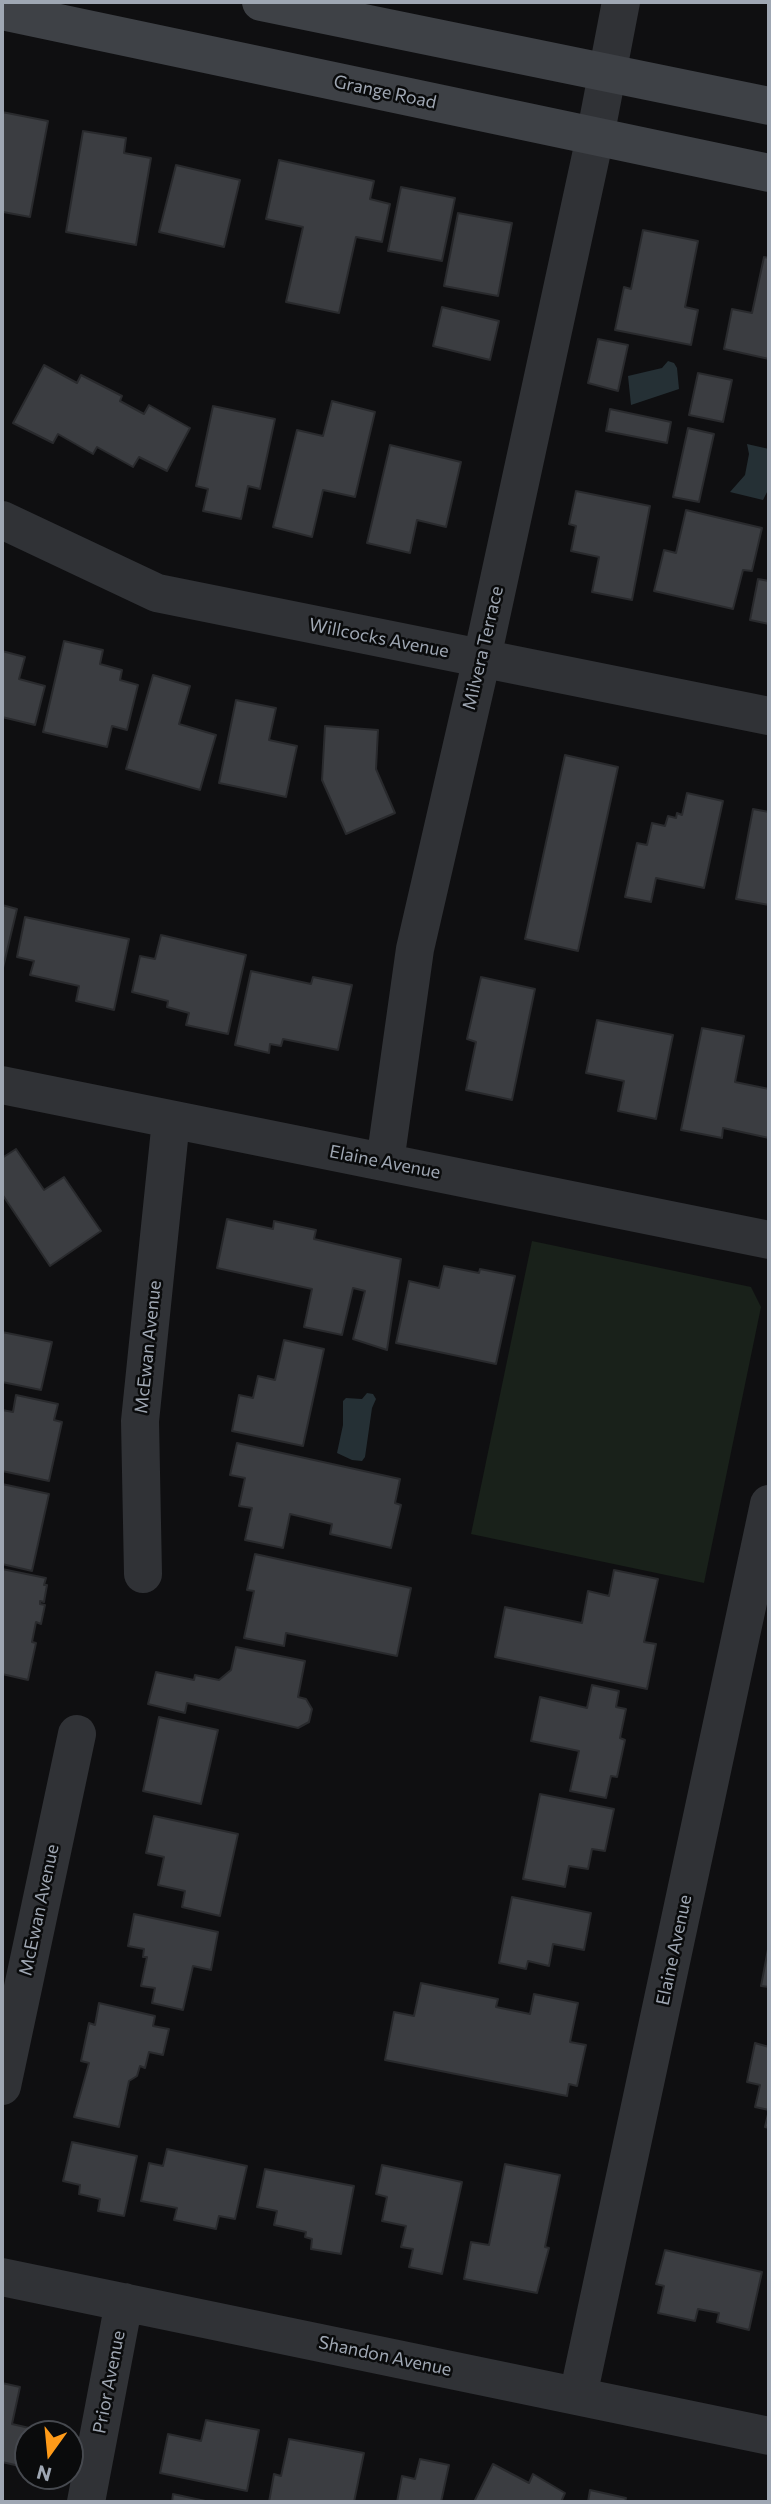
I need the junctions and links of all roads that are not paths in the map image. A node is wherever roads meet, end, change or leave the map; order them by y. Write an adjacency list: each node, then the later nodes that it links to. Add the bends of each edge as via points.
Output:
1 (261, 2): 4 (main road)
2 (621, 2): 4 (street, Milvera Terrace)
3 (2, 11): 6 (main road, Grange Road)
4 (607, 72): 5 (main road); 6 (street, Milvera Terrace)
5 (769, 106)
6 (595, 137): 7 (main road, Grange Road); 9 (street, Milvera Terrace)
7 (769, 173)
8 (2, 520): 9 (street, Willcocks Avenue, via 156,593)
9 (482, 658): 10 (street, Willcocks Avenue); 13 (street, Milvera Terrace, via 415,949)
10 (769, 716)
11 (2, 1085): 12 (street, Elaine Avenue)
12 (171, 1120): 13 (street, Elaine Avenue); 16 (street, McEwan Avenue, via 140,1421)
13 (385, 1162): 14 (street, Elaine Avenue)
14 (769, 1240)
15 (769, 1504): 21 (street, Elaine Avenue)
16 (143, 1574)
17 (77, 1734): 18 (street, McEwan Avenue)
18 (2, 2086)
19 (2, 2277): 20 (street, Shandon Avenue)
20 (124, 2302): 21 (street, Shandon Avenue); 23 (street, Prior Avenue)
21 (578, 2396): 22 (street, Shandon Avenue)
22 (769, 2436)
23 (86, 2502)

